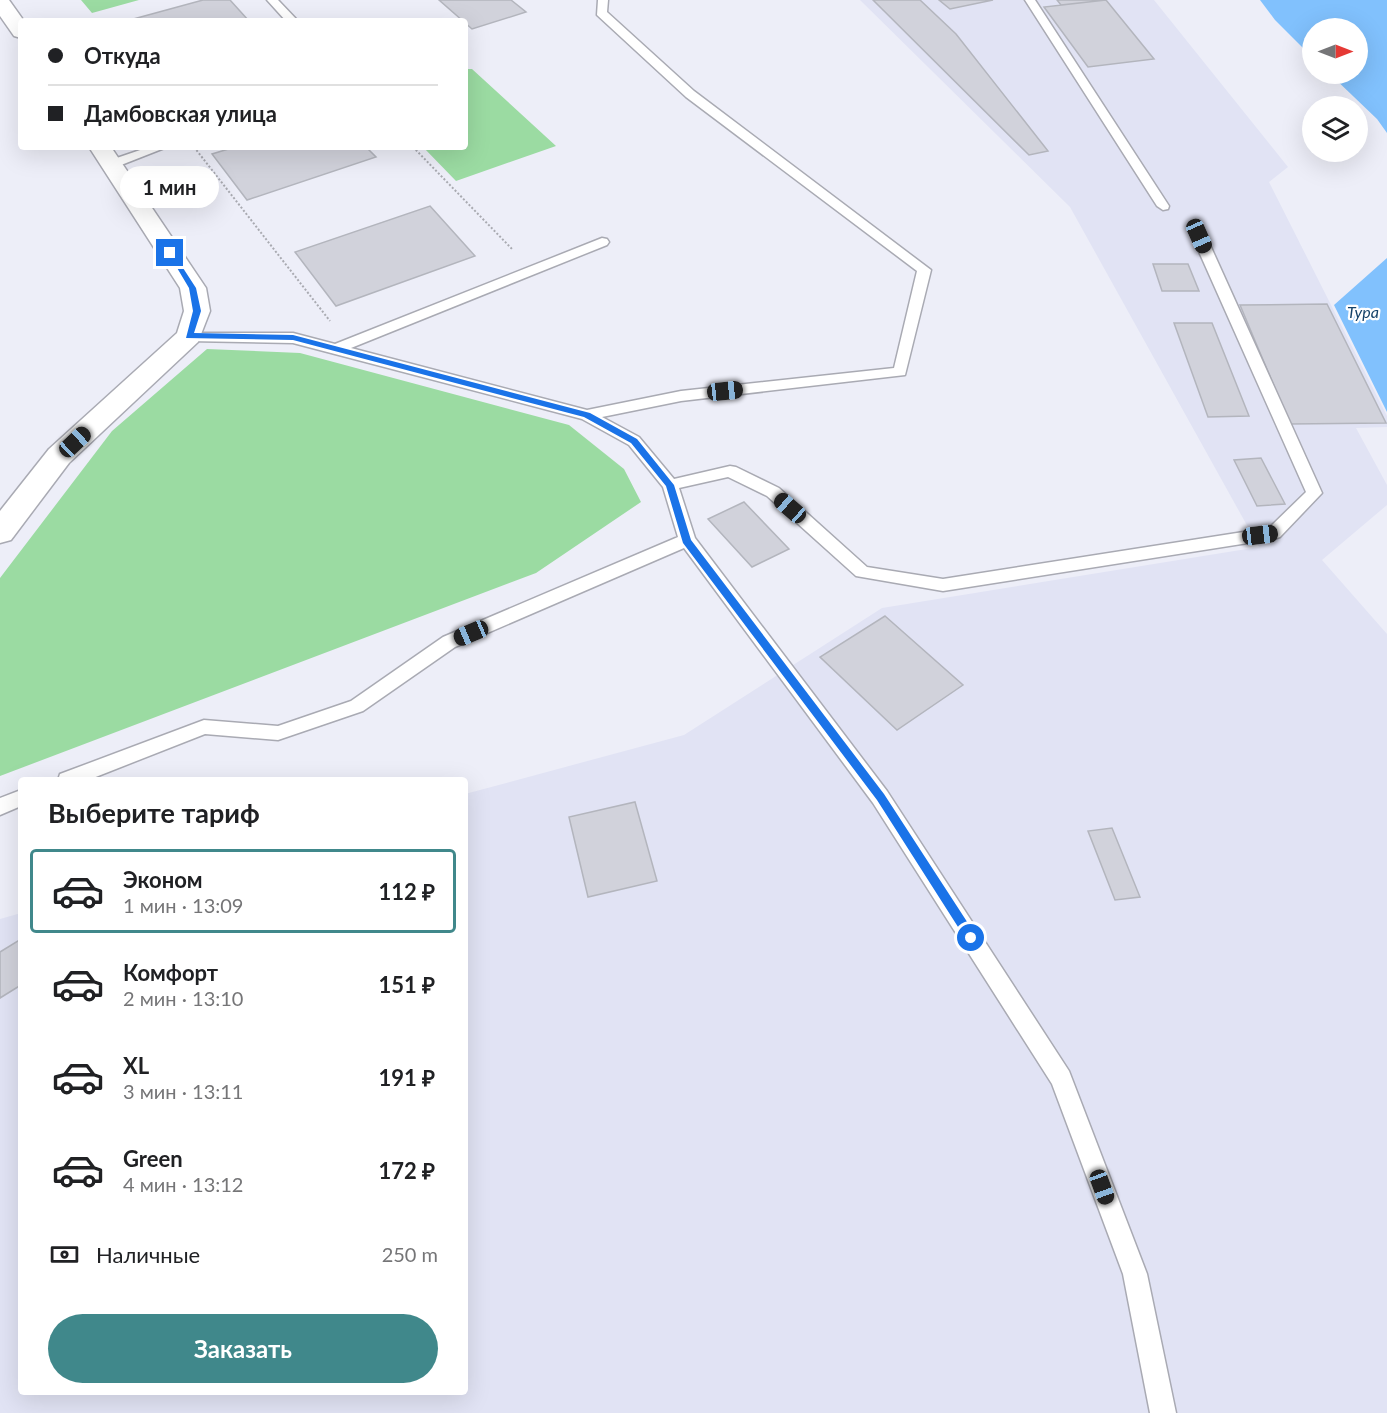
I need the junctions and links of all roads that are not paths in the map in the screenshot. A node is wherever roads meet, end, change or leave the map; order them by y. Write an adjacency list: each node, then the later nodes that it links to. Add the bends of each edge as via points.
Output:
1 (272, 0): 5 (lane)
2 (603, 0): 14 (lane, via 601,13 690,94 924,270 900,372 681,396)
3 (1030, 0): 9 (lane)
4 (0, 1): 6 (street)
5 (288, 18)
6 (18, 28)
7 (140, 150): 8 (lane)
8 (106, 155): 12 (street, via 193,288 197,311)
9 (1163, 206)
10 (1199, 236): 15 (lane, via 1314,493 1274,533 943,585 862,572 772,492 730,471)
11 (602, 242): 13 (lane)
12 (189, 336): 13 (lane, via 293,338); 16 (street, via 59,456)
13 (336, 349): 14 (lane)
14 (587, 415): 15 (lane, via 634,441)
15 (670, 485): 17 (lane)
16 (0, 532)
17 (687, 540): 18 (lane, via 449,642 357,706 278,733 204,727); 21 (lane, via 880,797 1061,1078 1135,1274)
18 (75, 777)
19 (18, 799): 20 (lane)
20 (0, 807)
21 (1162, 1413)

